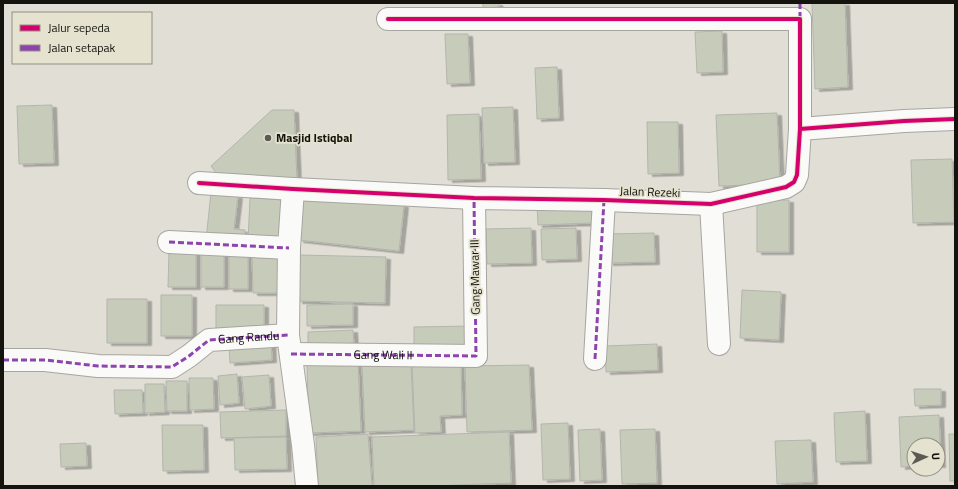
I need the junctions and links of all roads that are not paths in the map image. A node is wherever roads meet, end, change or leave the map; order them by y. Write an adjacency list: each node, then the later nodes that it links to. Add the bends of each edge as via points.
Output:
1 (800, 11): 2 (street); 4 (street)
2 (388, 19)
3 (955, 119): 4 (street)
4 (800, 129): 9 (street, Jalan Rezeki, via 797,175 794,182 786,187)
5 (199, 183): 6 (street, Jalan Rezeki)
6 (293, 189): 7 (street, Jalan Rezeki); 11 (street)
7 (474, 198): 8 (street, Jalan Rezeki); 14 (street, Gang Mawar III)
8 (604, 200): 9 (street, Jalan Rezeki); 15 (street)
9 (711, 204): 12 (street)
10 (169, 242): 11 (street)
11 (289, 248): 13 (street)
12 (719, 344)
13 (289, 345): 14 (street, Gang Wali II); 16 (street, Gang Randu, via 209,340 172,367 98,366 45,360); 17 (street)
14 (476, 356)
15 (595, 359)
16 (3, 360)
17 (306, 486)

